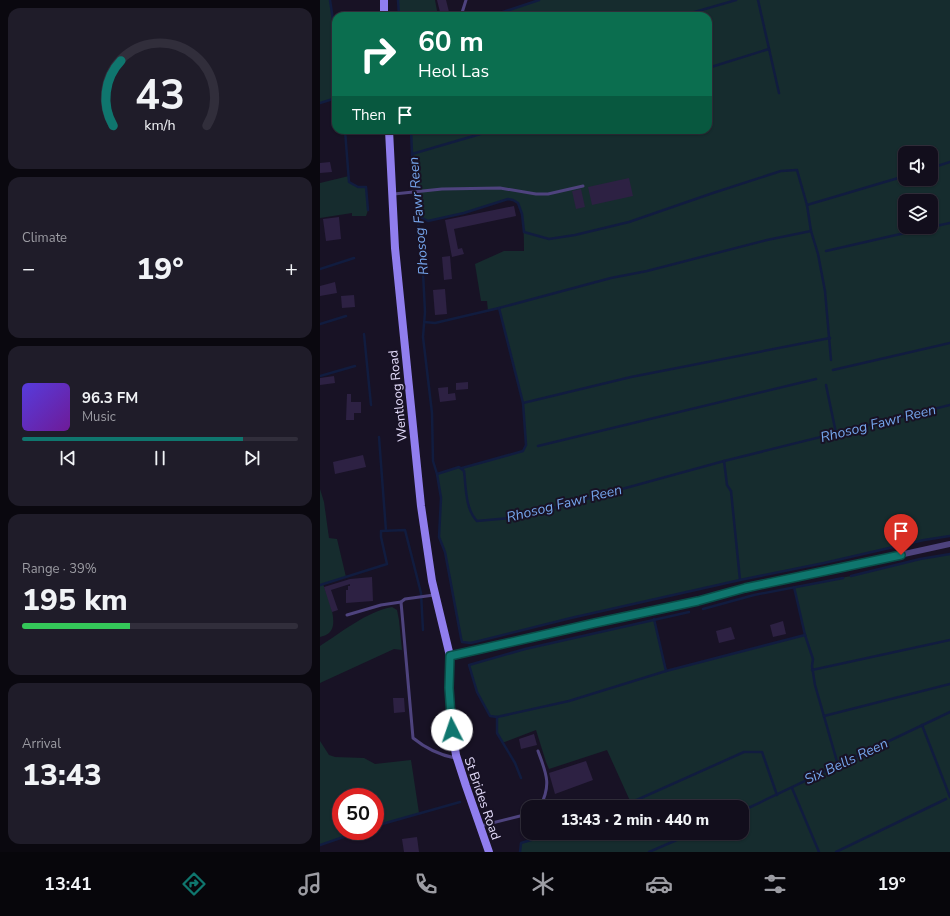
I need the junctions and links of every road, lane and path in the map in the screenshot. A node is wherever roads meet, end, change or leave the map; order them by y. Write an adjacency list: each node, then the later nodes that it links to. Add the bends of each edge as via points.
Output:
1 (384, 0): 3 (main road)
2 (466, 0): 4 (lane)
3 (384, 12)
4 (462, 12)
5 (389, 134): 7 (main road, Wentloog Road)
6 (583, 186): 7 (lane, via 548,194 500,188 422,190)
7 (392, 194): 9 (main road, Wentloog Road, via 395,248 421,506)
8 (950, 544): 12 (street)
9 (436, 595): 10 (lane, via 405,599); 12 (main road, Wentloog Road)
10 (401, 602): 11 (lane); 14 (lane, via 412,738 448,757)
11 (347, 615)
12 (450, 656): 14 (main road, St Brides Road, via 449,688)
13 (538, 751): 15 (lane, via 547,776 547,790)
14 (457, 758): 17 (main road, St Brides Road)
15 (543, 800)
16 (521, 816): 17 (lane)
17 (480, 826): 18 (main road, St Brides Road)
18 (489, 852)

